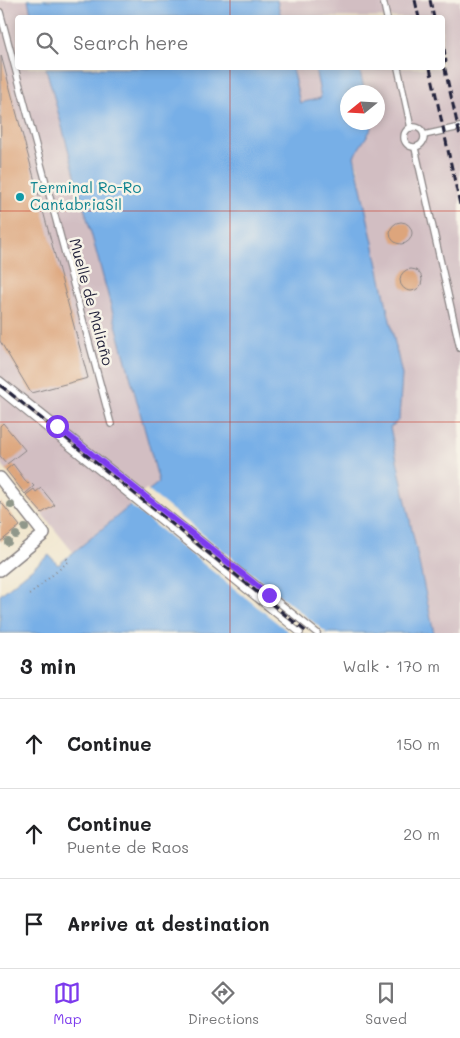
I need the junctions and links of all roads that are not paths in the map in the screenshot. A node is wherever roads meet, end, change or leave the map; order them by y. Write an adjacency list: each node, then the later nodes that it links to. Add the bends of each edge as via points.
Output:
1 (383, 0): 3 (lane)
2 (0, 12): 4 (lane, Muelle de Maliaño)
3 (386, 15)
4 (15, 68)
5 (16, 70): 14 (lane, Muelle de Maliaño)
6 (398, 70): 8 (lane)
7 (460, 127): 9 (lane)
8 (411, 128): 9 (lane, via 418,128); 10 (lane, via 406,130 404,138)
9 (424, 135): 10 (lane, via 422,143)
10 (415, 148): 11 (lane)
11 (460, 348)
12 (0, 380): 18 (lane)
13 (0, 391): 17 (lane)
14 (111, 424)
15 (0, 478): 16 (street, via 44,534)
16 (0, 570)
17 (300, 633)
18 (316, 633)

